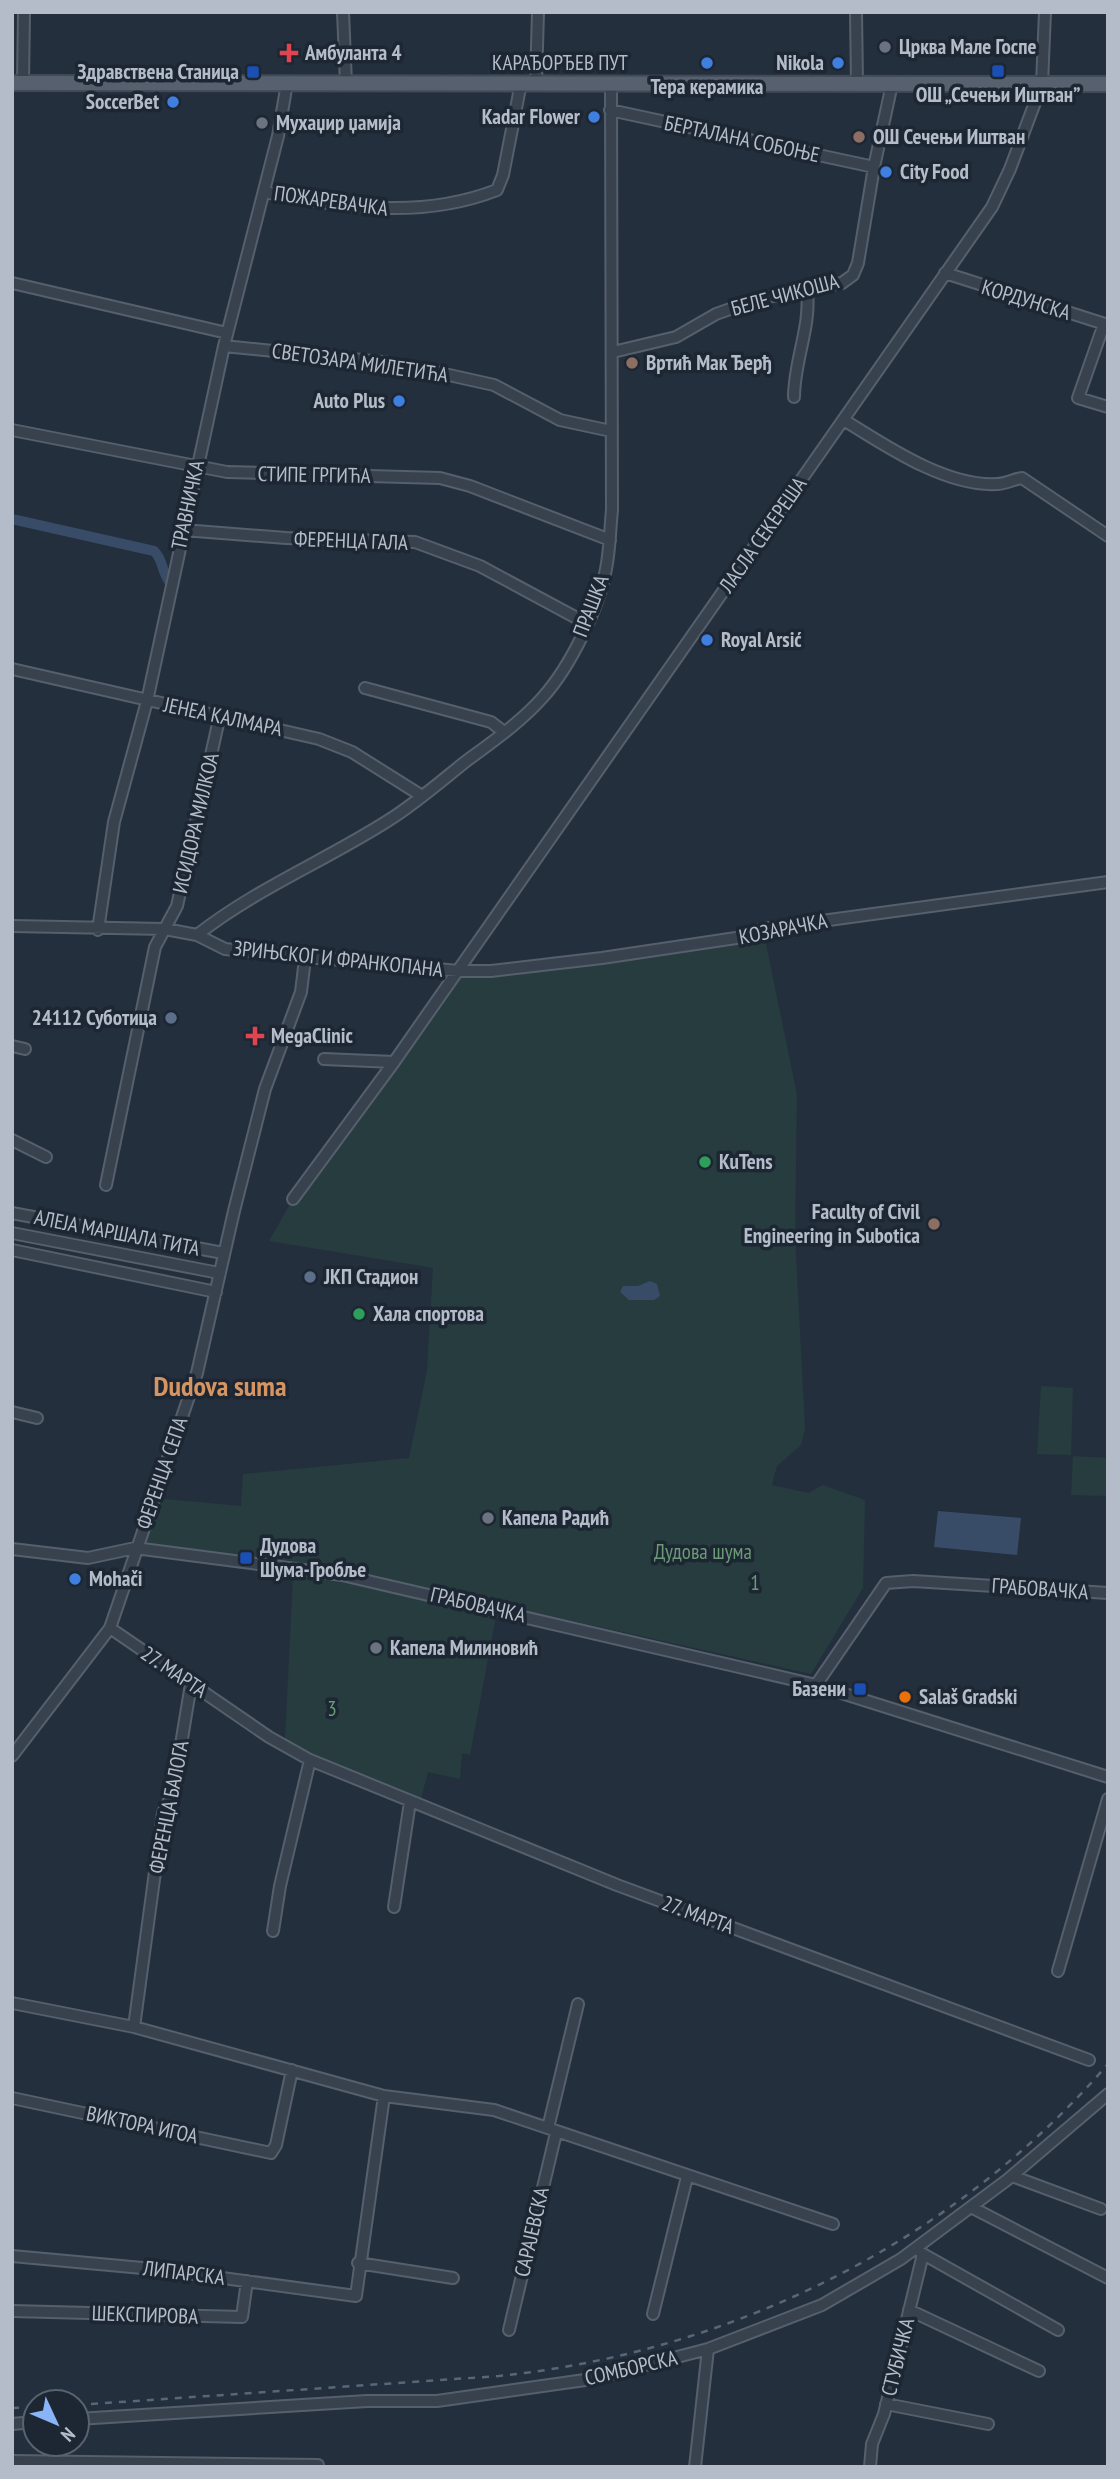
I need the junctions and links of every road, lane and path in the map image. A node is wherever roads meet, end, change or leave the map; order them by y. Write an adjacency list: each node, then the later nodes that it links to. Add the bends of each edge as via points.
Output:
1 (24, 12): 6 (street)
2 (343, 12): 8 (street)
3 (538, 12): 9 (street, ПОЖАРЕВАЧКА)
4 (856, 12): 10 (street)
5 (1045, 12): 13 (street, ЛАСЛА СЕКЕРЕША)
6 (18, 83): 7 (main road, КАРАЂОРЂЕВ ПУТ)
7 (287, 83): 8 (main road, КАРАЂОРЂЕВ ПУТ); 17 (street, ТРАВНИЧКА)
8 (346, 83): 9 (main road, КАРАЂОРЂЕВ ПУТ)
9 (528, 83): 11 (main road, КАРАЂОРЂЕВ ПУТ); 17 (street, ПОЖАРЕВАЧКА, via 497,190 478,198 405,210 359,208)
10 (857, 83): 11 (main road, КАРАЂОРЂЕВ ПУТ); 12 (main road, КАРАЂОРЂЕВ ПУТ)
11 (611, 84): 15 (street, ПРАШКА)
12 (892, 84): 13 (main road, КАРАЂОРЂЕВ ПУТ); 16 (street, БЕЛЕ ЧИКОША)
13 (1042, 84): 14 (main road, КАРАЂОРЂЕВ ПУТ); 18 (street, ЛАСЛА СЕКЕРЕША, via 992,207)
14 (1108, 84)
15 (610, 110): 16 (street, БЕРТАЛАНА СОБОЊЕ); 24 (street, ПРАШКА)
16 (873, 167): 20 (street, БЕЛЕ ЧИКОША, via 853,275 842,283)
17 (264, 191): 22 (street, ТРАВНИЧКА)
18 (945, 273): 21 (street, КОРДУНСКА); 27 (street, ЛАСЛА СЕКЕРЕША)
19 (12, 283): 22 (street)
20 (807, 292): 24 (street, БЕЛЕ ЧИКОША, via 747,302 676,337); 25 (street)
21 (1106, 325): 26 (street, via 1078,398)
22 (227, 333): 23 (street, ТРАВНИЧКА)
23 (223, 346): 29 (street, СВЕТОЗАРА МИЛЕТИЋА, via 431,371 494,385 561,420); 30 (street, ТРАВНИЧКА)
24 (613, 352): 29 (street, ПРАШКА)
25 (794, 397)
26 (1108, 407)
27 (844, 420): 32 (street, via 897,452 962,479 1000,485 1023,478); 47 (street, ЛАСЛА СЕКЕРЕША)
28 (12, 430): 30 (street, СТИПЕ ГРГИЋА)
29 (611, 431): 33 (street, ПРАШКА)
30 (196, 467): 31 (street, ТРАВНИЧКА); 33 (street, СТИПЕ ГРГИЋА, via 260,475 440,478)
31 (183, 530): 34 (street, ФЕРЕНЦА ГАЛА, via 415,542 480,566); 37 (street, ТРАВНИЧКА)
32 (1108, 537)
33 (610, 540): 34 (street, ПРАШКА, via 600,594)
34 (586, 623): 39 (street, ПРАШКА, via 561,674)
35 (12, 669): 37 (street, ЈЕНЕА КАЛМАРА)
36 (365, 688): 39 (street, via 491,722)
37 (147, 701): 38 (street, ЈЕНЕА КАЛМАРА); 44 (street, ТРАВНИЧКА, via 114,822)
38 (220, 715): 40 (street, ЈЕНЕА КАЛМАРА, via 319,739 360,757); 43 (street, ИСИДОРА МИЛКОА, via 177,906)
39 (504, 732): 40 (street, ПРАШКА)
40 (422, 796): 45 (street, ПРАШКА, via 389,820 287,875)
41 (1108, 882): 47 (street, КОЗАРАЧКА, via 763,929 736,938 602,958)
42 (12, 926): 44 (street, ЗРИЊСКОГ И ФРАНКОПАНА)
43 (165, 929): 44 (street, ЗРИЊСКОГ И ФРАНКОПАНА); 45 (street, ЗРИЊСКОГ И ФРАНКОПАНА); 54 (street, ИСИДОРА МИЛКОА, via 155,947)
44 (98, 930)
45 (197, 935): 46 (street, ЗРИЊСКОГ И ФРАНКОПАНА, via 225,949)
46 (305, 959): 47 (street, ЗРИЊСКОГ И ФРАНКОПАНА); 59 (street, ФЕРЕНЦА СЕПА, via 301,992 265,1089)
47 (458, 971): 51 (street)
48 (12, 1046): 49 (street)
49 (25, 1049)
50 (324, 1059): 51 (street)
51 (394, 1062): 55 (street)
52 (12, 1140): 53 (street)
53 (46, 1157)
54 (106, 1185)
55 (293, 1199)
56 (12, 1213): 59 (street, АЛЕЈА МАРШАЛА ТИТА)
57 (12, 1233): 60 (street, АЛЕЈА МАРШАЛА ТИТА)
58 (12, 1250): 61 (street, АЛЕЈА МАРШАЛА ТИТА)
59 (223, 1253): 60 (street, ФЕРЕНЦА СЕПА)
60 (219, 1273): 61 (street, ФЕРЕНЦА СЕПА)
61 (216, 1292): 64 (street, ФЕРЕНЦА СЕПА, via 197,1373)
62 (12, 1412): 63 (street)
63 (37, 1418)
64 (135, 1548): 65 (street, ГРАБОВАЧКА, via 88,1558); 67 (street, ФЕРЕНЦА СЕПА); 69 (street, ГРАБОВАЧКА, via 342,1575)
65 (12, 1549)
66 (1108, 1593): 69 (street, ГРАБОВАЧКА, via 886,1583)
67 (110, 1628): 68 (street, 27. МАРТА); 70 (street, ФЕРЕНЦА СЕПА)
68 (191, 1684): 71 (street, 27. МАРТА); 80 (street, ФЕРЕНЦА БАЛОГА, via 173,1793 163,1813)
69 (816, 1685): 72 (street, ГРАБОВАЧКА)
70 (12, 1756)
71 (310, 1760): 74 (street, 27. МАРТА); 76 (street)
72 (1108, 1777)
73 (1108, 1799): 77 (street)
74 (411, 1801): 75 (street); 81 (street, 27. МАРТА, via 617,1885)
75 (394, 1907)
76 (273, 1931)
77 (1058, 1971)
78 (12, 2003): 80 (street)
79 (579, 2004): 86 (street, САРАЈЕВСКА)
80 (134, 2027): 82 (street)
81 (1089, 2060)
82 (292, 2070): 84 (street); 85 (street, ВИКТОРА ИГОА, via 271,2153)
83 (1108, 2094): 87 (street, СОМБОРСКА)
84 (384, 2096): 86 (street, via 494,2110); 94 (street)
85 (12, 2098)
86 (552, 2131): 88 (street); 101 (street, САРАЈЕВСКА)
87 (1012, 2176): 89 (street, СОМБОРСКА); 90 (street)
88 (687, 2177): 91 (street); 100 (street)
89 (971, 2207): 92 (street, СОМБОРСКА); 96 (street)
90 (1101, 2209)
91 (833, 2224)
92 (920, 2251): 98 (street, СТУБИЧКА); 102 (street); 103 (street, СОМБОРСКА, via 822,2305)
93 (12, 2256): 97 (street, ЛИПАРСКА)
94 (358, 2263): 95 (street); 97 (street, ЛИПАРСКА, via 356,2296)
95 (453, 2278)
96 (1108, 2278)
97 (247, 2281): 99 (street, ШЕКСПИРОВА, via 242,2318)
98 (909, 2310): 104 (street); 105 (street, СТУБИЧКА)
99 (12, 2311)
100 (653, 2314)
101 (509, 2330)
102 (1058, 2330)
103 (708, 2349): 106 (street, СОМБОРСКА, via 592,2379 437,2401); 110 (street)
104 (1039, 2371)
105 (886, 2404): 107 (street); 111 (street, СТУБИЧКА, via 872,2444)
106 (91, 2418)
107 (988, 2424)
108 (12, 2461): 109 (street)
109 (318, 2465)
110 (695, 2467)
111 (870, 2467)

